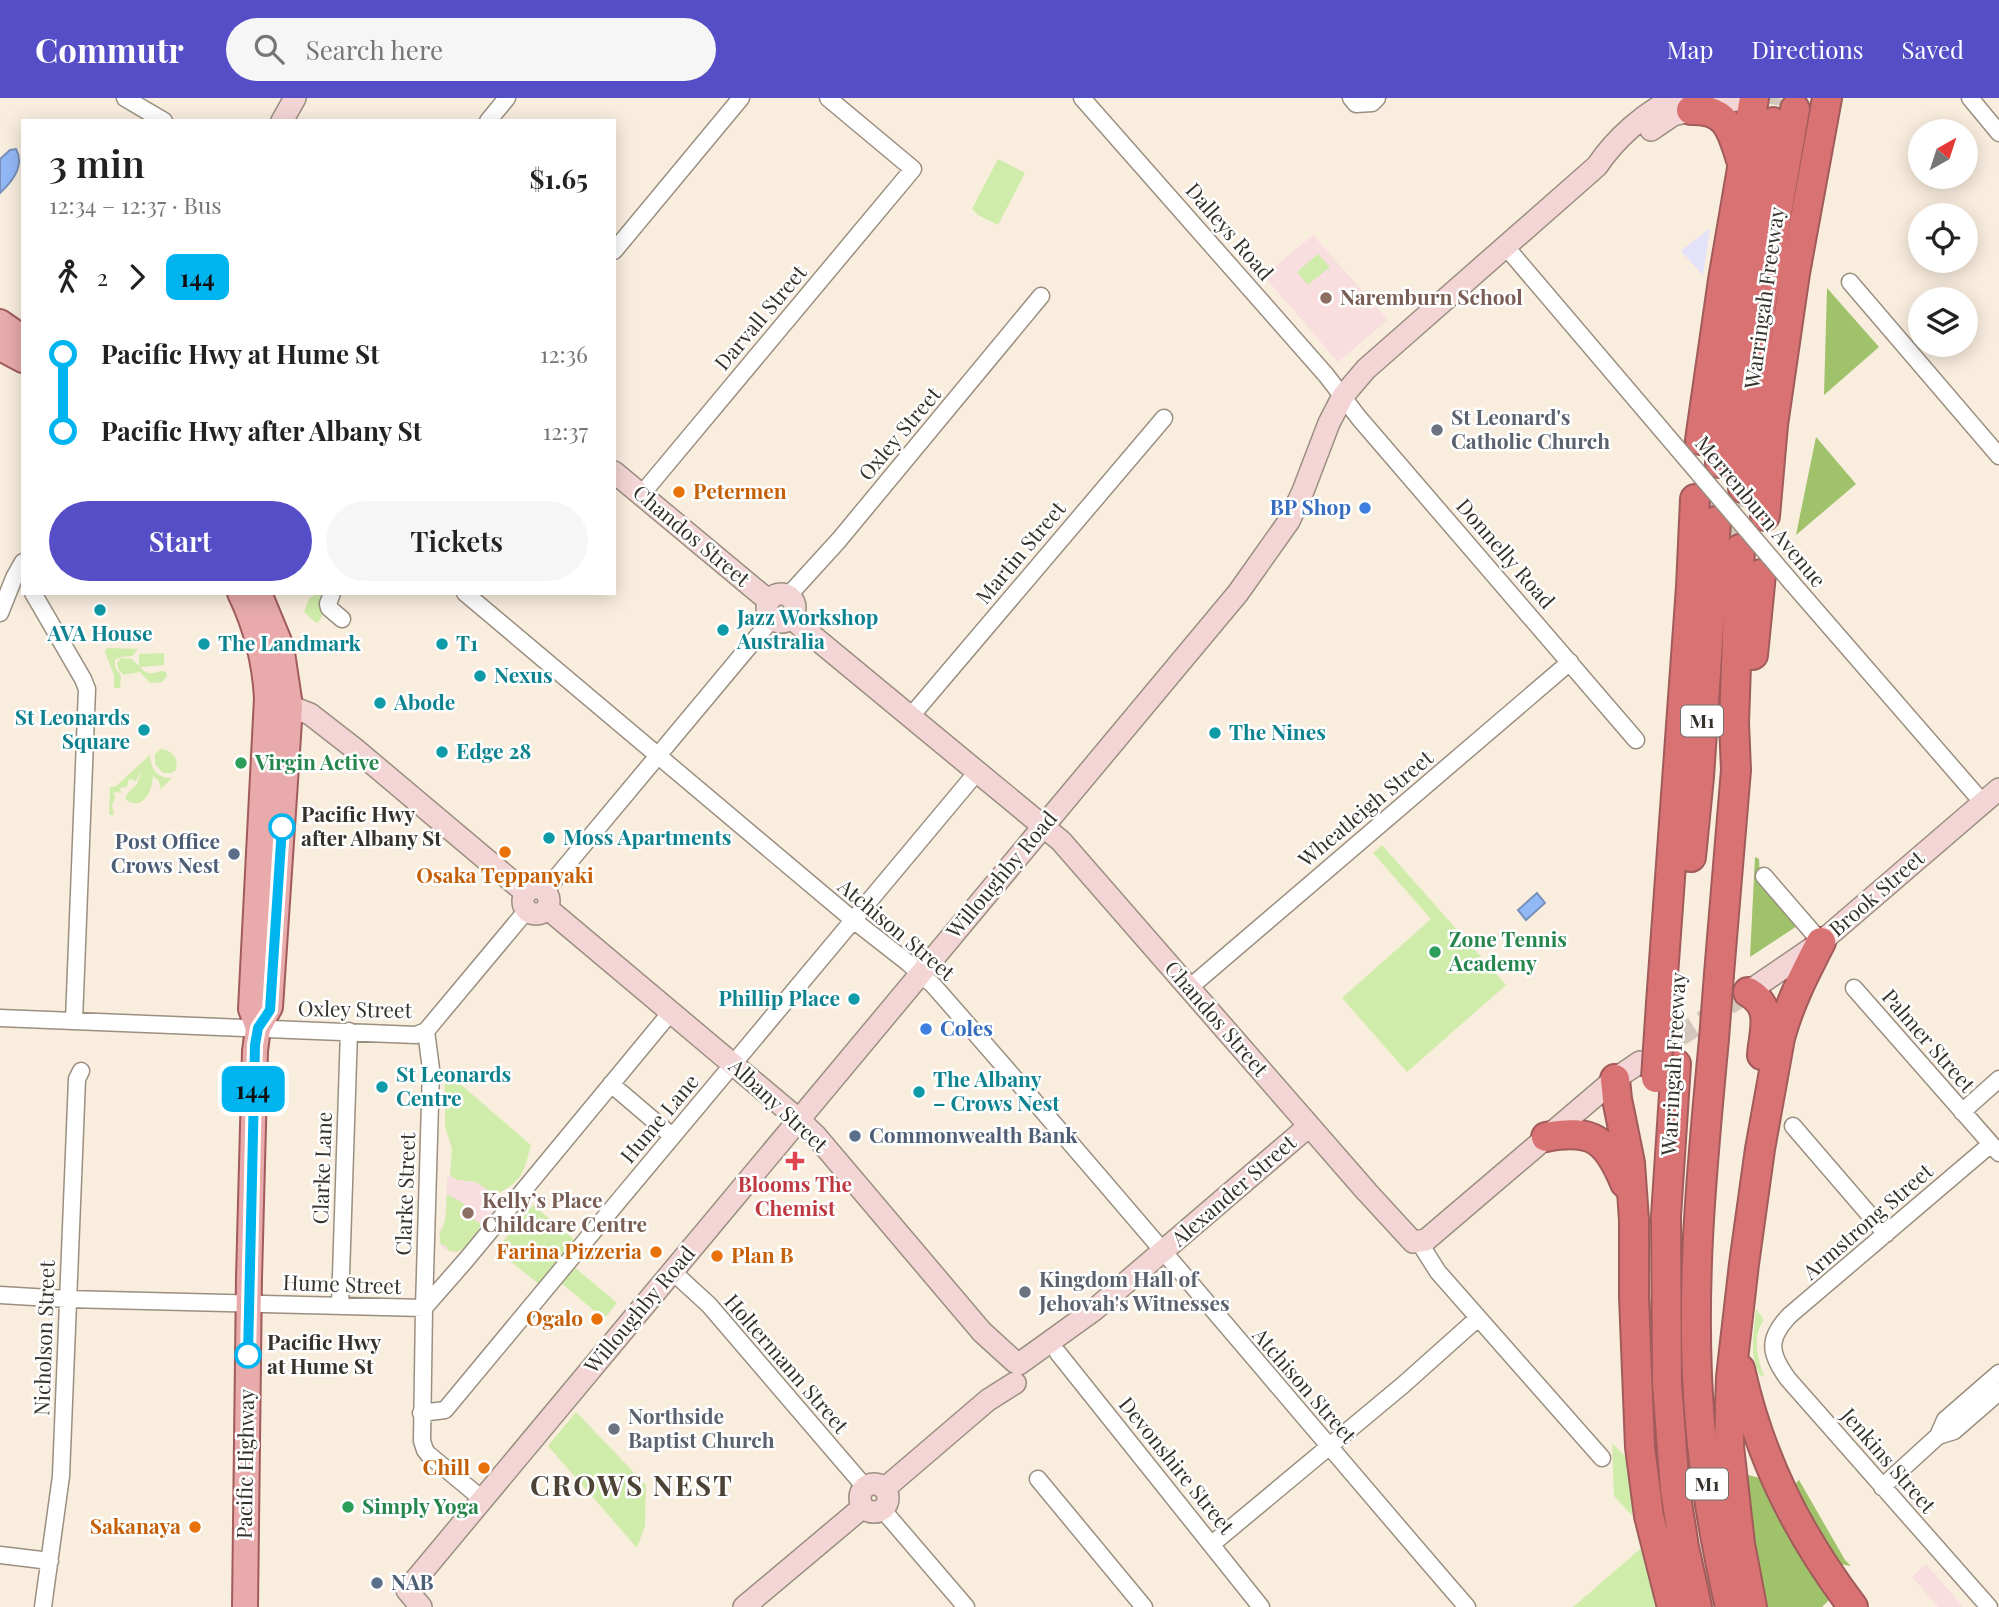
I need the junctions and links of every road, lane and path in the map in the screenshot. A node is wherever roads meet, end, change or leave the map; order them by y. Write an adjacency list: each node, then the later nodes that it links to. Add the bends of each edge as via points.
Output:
1 (125, 98): 14 (street)
2 (295, 98): 15 (street)
3 (507, 98): 16 (street)
4 (741, 98): 20 (street)
5 (828, 98): 34 (street, Darvall Street, via 913,169)
6 (1083, 98): 27 (street, Dalleys Road)
7 (1377, 98): 11 (street, via 1372,103)
8 (1744, 98): 13 (street, Willoughby Road)
9 (1827, 98): 36 (highway, via 1793,285)
10 (1970, 98): 17 (street)
11 (1354, 101)
12 (1775, 104): 18 (highway); 31 (highway, Warringah Freeway, via 1733,348); 33 (highway, Warringah Freeway)
13 (1668, 106): 18 (highway, via 1707,110 1725,121); 19 (street, Willoughby Road, via 1613,145 1597,166)
14 (161, 119)
15 (283, 119)
16 (490, 119)
17 (1999, 133)
18 (1742, 162): 29 (highway, via 1707,379)
19 (1506, 247): 27 (street, Willoughby Road, via 1374,362); 29 (street, Merrenburn Avenue)
20 (616, 248)
21 (1850, 282): 30 (street)
22 (1041, 296): 46 (street, Oxley Street)
23 (0, 322): 24 (main road)
24 (21, 337)
25 (0, 348): 26 (main road)
26 (21, 359)
27 (1343, 396): 49 (street, Donnelly Road); 58 (street, Willoughby Road, via 1281,533 1238,593)
28 (1164, 418): 51 (street, Martin Street)
29 (1689, 444): 57 (street, Merrenburn Avenue, bridge, via 1793,583)
30 (1999, 456)
31 (1720, 463)
32 (616, 474): 34 (street, Chandos Street)
33 (1743, 488)
34 (641, 495): 46 (street, Chandos Street)
35 (1695, 499): 67 (highway)
36 (1765, 516)
37 (1716, 521): 67 (highway, Warringah Freeway / M1, via 1699,777)
38 (1740, 549): 54 (highway, Warringah Freeway / M1)
39 (21, 569): 47 (street)
40 (1760, 574): 54 (highway, via 1746,755)
41 (34, 595): 70 (street, via 87,690)
42 (241, 595): 50 (main road, Pacific Highway)
43 (260, 595): 50 (main road, Pacific Highway, via 281,646)
44 (467, 595): 53 (street, Atchison Street)
45 (331, 601): 48 (street)
46 (780, 609): 51 (street, Chandos Street); 53 (street, Oxley Street)
47 (0, 613)
48 (342, 619)
49 (1570, 662): 52 (street, Donnelly Road); 64 (street, Wheatleigh Street)
50 (279, 702): 60 (street, Albany Street, via 310,714); 71 (main road, Pacific Highway, via 271,1007)
51 (911, 716): 55 (street, Chandos Street)
52 (1636, 740)
53 (658, 757): 60 (street, Oxley Street); 61 (street, Atchison Street)
54 (1736, 770): 127 (highway, Warringah Freeway / M1, bridge, via 1696,1282 1700,1422 1717,1552)
55 (978, 772): 58 (street, Chandos Street); 61 (street, Hume Lane)
56 (1999, 789): 57 (street, Brook Street)
57 (1983, 803): 62 (street, Brook Street)
58 (1043, 826): 63 (street, Willoughby Road); 64 (street, Chandos Street)
59 (1764, 876): 62 (street)
60 (536, 901): 68 (street, Albany Street); 73 (street, Oxley Street)
61 (852, 919): 63 (street, Atchison Street); 74 (street, Hume Lane)
62 (1821, 943): 66 (street, Brook Street); 87 (highway, via 1784,1023)
63 (920, 973): 81 (street, Willoughby Road); 91 (street, Atchison Street)
64 (1189, 988): 82 (street, Chandos Street)
65 (1854, 988): 80 (street, Palmer Street)
66 (1748, 992): 87 (highway, via 1762,1003 1765,1014 1754,1134)
67 (1669, 999): 75 (highway, Warringah Freeway / M1)
68 (671, 1013): 74 (street, Albany Street); 79 (street, Hume Street)
69 (0, 1018): 70 (street, Oxley Street)
70 (74, 1021): 71 (street, Oxley Street)
71 (258, 1028): 72 (street, Oxley Street); 95 (main road, Pacific Highway)
72 (349, 1031): 73 (street, Oxley Street, via 416,1035); 96 (street, Clarke Lane)
73 (426, 1031): 97 (street, Clarke Street, via 431,1069)
74 (734, 1064): 81 (street, Albany Street); 84 (street, Hume Lane)
75 (1657, 1068): 77 (street); 126 (highway, Warringah Freeway / M1, via 1668,1171 1670,1436)
76 (81, 1071): 94 (street, Nicholson Street, via 77,1079)
77 (1615, 1079): 85 (street); 88 (highway)
78 (1999, 1079): 80 (street)
79 (611, 1084): 84 (street); 97 (street, Hume Street)
80 (1962, 1112): 86 (street, Palmer Street)
81 (799, 1119): 92 (street, Willoughby Road); 103 (street, Albany Street)
82 (1309, 1126): 90 (street, Chandos Street, via 1404,1234); 91 (street, Alexander Street)
83 (1793, 1126): 89 (street)
84 (672, 1136): 106 (street, Hume Lane, via 445,1410)
85 (1546, 1137): 88 (highway, via 1578,1133 1598,1141 1616,1162); 90 (street)
86 (1995, 1148): 89 (street, Armstrong Street)
87 (1760, 1149): 100 (highway)
88 (1633, 1201): 125 (highway, via 1640,1447 1649,1517)
89 (1886, 1234): 101 (street, Armstrong Street, via 1790,1315)
90 (1419, 1242): 99 (street, Chandos Street)
91 (1163, 1251): 98 (street, Alexander Street); 108 (street, Atchison Street)
92 (672, 1271): 112 (street, Holtermann Street, via 709,1306); 113 (street, Willoughby Road)
93 (0, 1295): 94 (street, Hume Street)
94 (67, 1299): 95 (street, Hume Street); 116 (street, Nicholson Street, via 61,1476)
95 (248, 1303): 96 (street, Hume Street); 119 (main road, Pacific Highway)
96 (340, 1306): 97 (street, Hume Street)
97 (424, 1308): 106 (street, Clarke Street)
98 (1094, 1310): 102 (street, Alexander Street); 103 (street, Alexander Street)
99 (1478, 1318): 108 (street); 109 (street, Chandos Street)
100 (1737, 1318): 128 (highway, via 1729,1446); 129 (highway, via 1741,1374 1769,1464 1809,1542)
101 (1775, 1334): 111 (street, Jenkins Street, via 1774,1356 1780,1368)
102 (1058, 1353): 103 (street, Alexander Street); 114 (street, Devonshire Street)
103 (1013, 1372): 112 (street, Alexander Street, via 988,1400)
104 (1999, 1373): 107 (street, via 1945,1420)
105 (1999, 1392): 107 (street, via 1954,1431)
106 (421, 1413): 113 (street, Clarke Street, via 425,1450)
107 (1938, 1436): 111 (street)
108 (1328, 1447): 114 (street); 124 (street, Atchison Street)
109 (1602, 1458)
110 (1038, 1479): 122 (street)
111 (1882, 1487): 130 (street, Jenkins Street)
112 (874, 1498): 120 (street, Alexander Street); 121 (street, Holtermann Street)
113 (482, 1499): 117 (street, Willoughby Road, via 407,1590)
114 (1212, 1544): 123 (street, Devonshire Street)
115 (0, 1555): 116 (street)
116 (50, 1561): 118 (street, Nicholson Street)
117 (416, 1600)
118 (43, 1607)
119 (245, 1607)
120 (744, 1607)
121 (966, 1607)
122 (1144, 1607)
123 (1261, 1607)
124 (1467, 1607)
125 (1672, 1607)
126 (1697, 1607)
127 (1730, 1607)
128 (1752, 1607)
129 (1853, 1607)
130 (1989, 1607)

